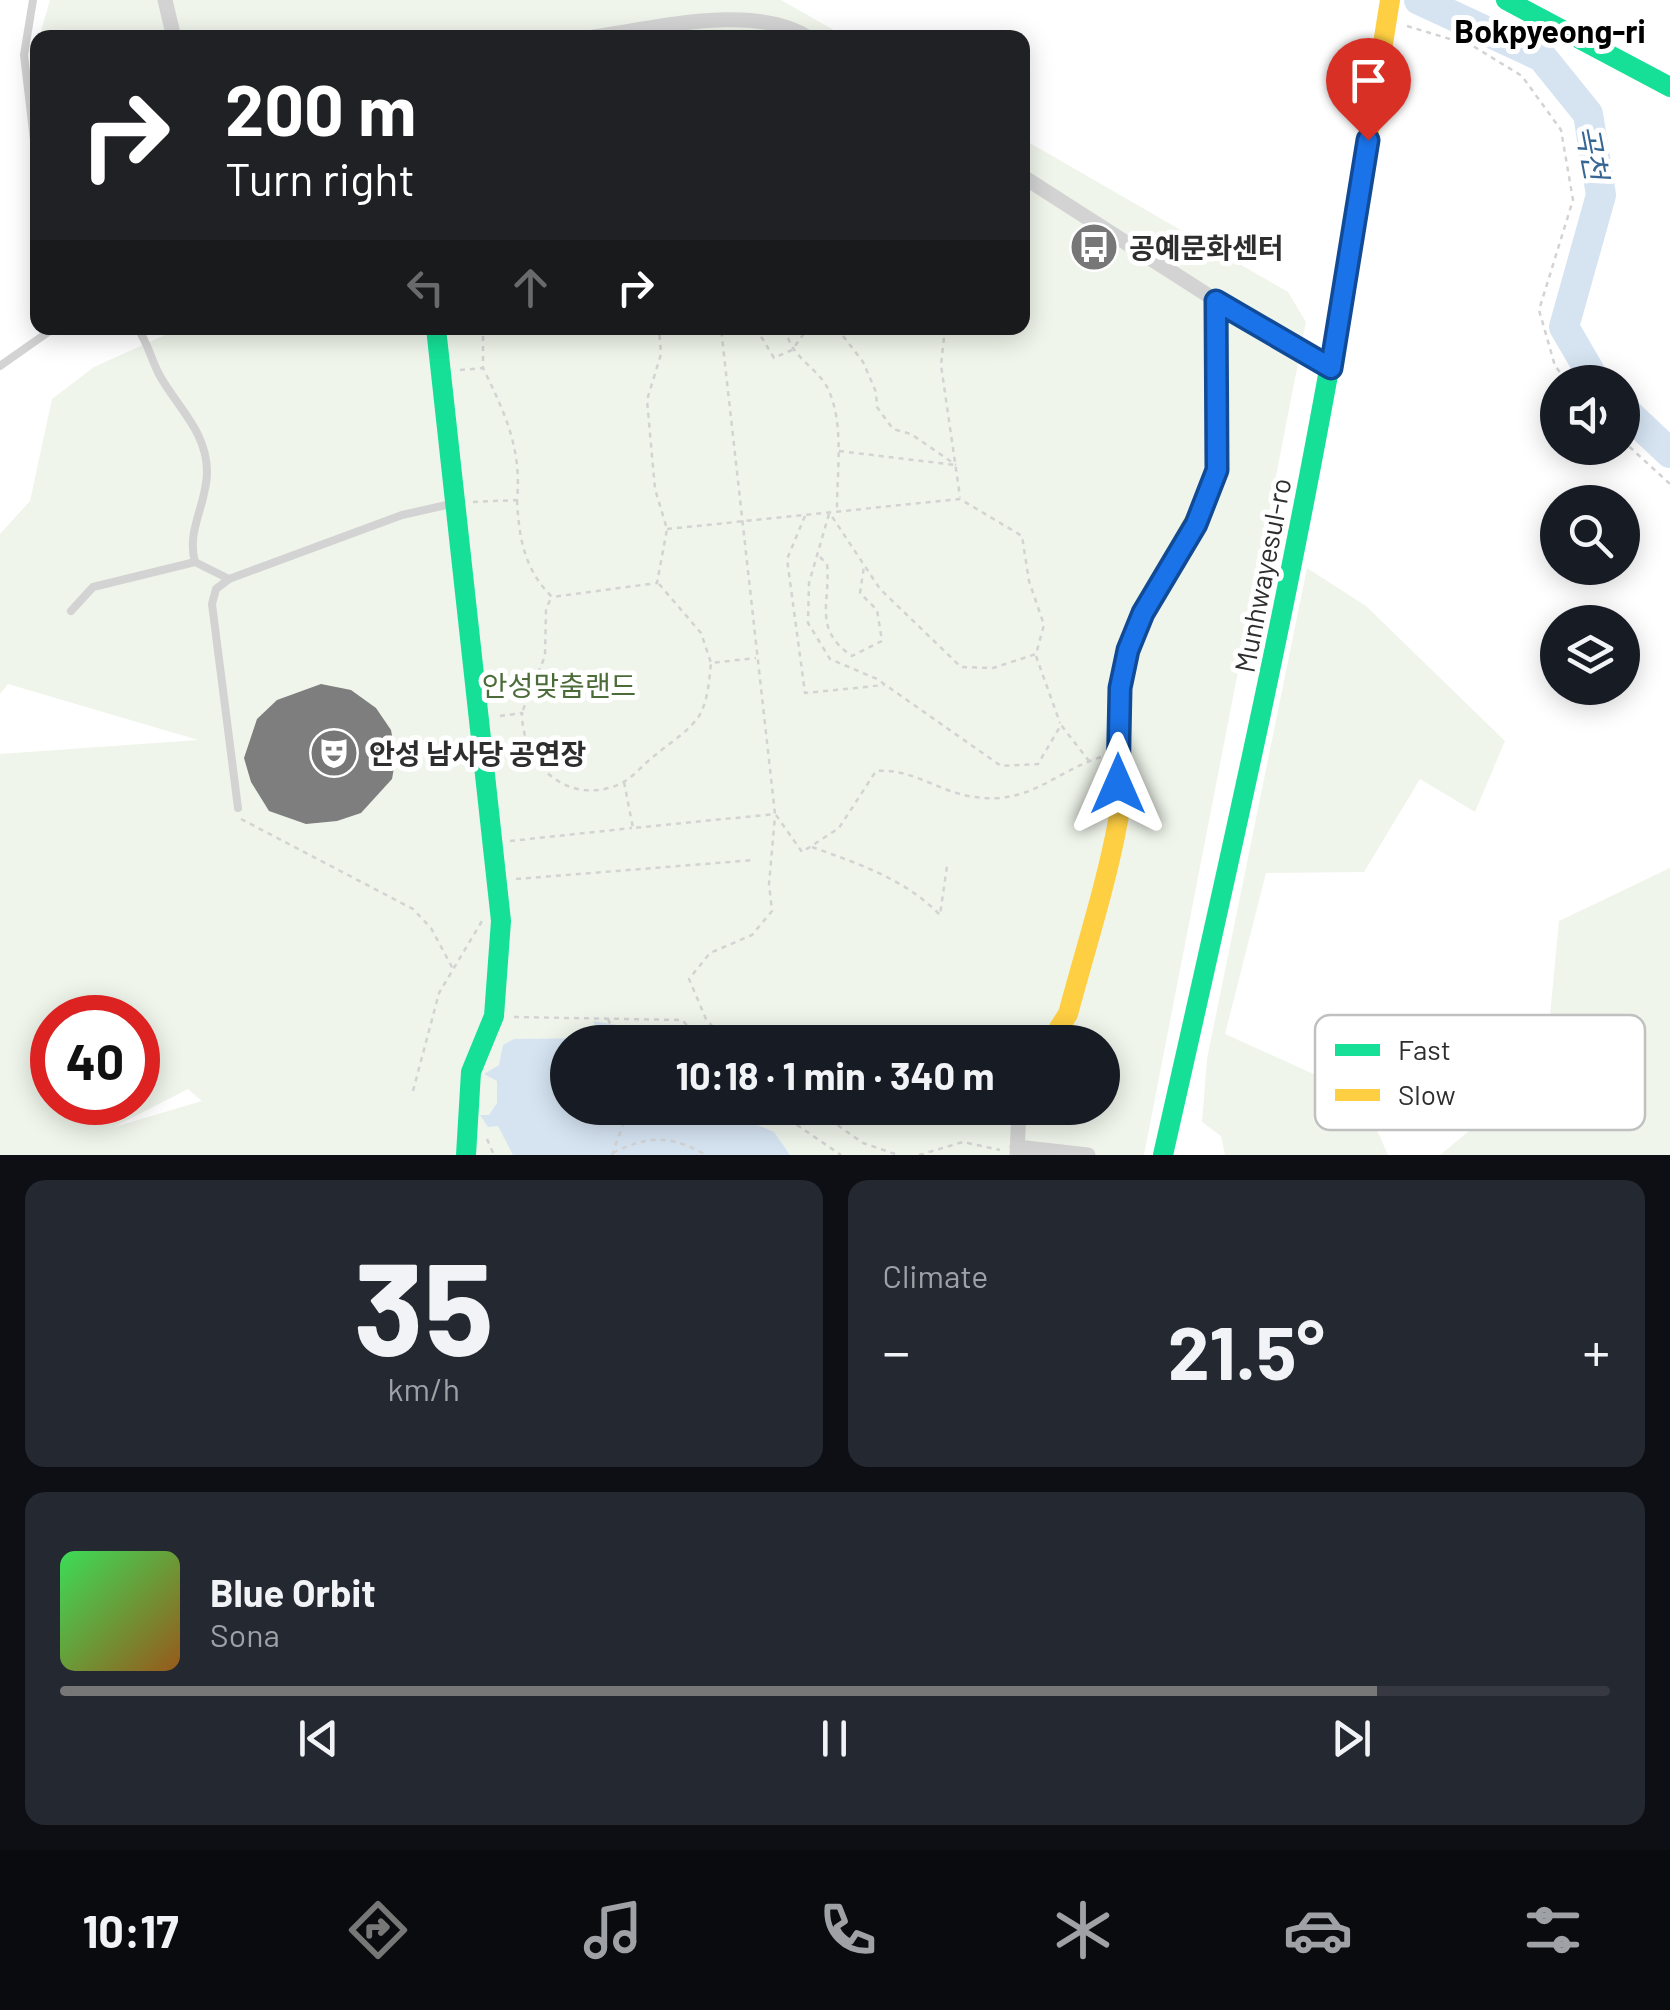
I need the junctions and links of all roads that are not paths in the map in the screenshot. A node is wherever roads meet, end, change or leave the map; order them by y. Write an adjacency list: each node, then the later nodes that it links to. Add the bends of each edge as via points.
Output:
1 (33, 0): 9 (lane, via 24,55)
2 (165, 0): 5 (street)
3 (1506, 0): 8 (street)
4 (1388, 12): 16 (street, Munhwayesul-ro)
5 (172, 30)
6 (646, 30): 7 (street, via 737,18 785,22)
7 (796, 30)
8 (1670, 87)
9 (30, 106)
10 (1030, 181): 11 (street)
11 (1216, 301): 16 (street); 22 (street, via 1217,470 1196,524 1128,650 1120,688 1119,818)
12 (44, 335): 15 (lane)
13 (140, 335): 18 (lane, via 201,441 207,470 190,544)
14 (437, 335): 17 (street)
15 (0, 366)
16 (1331, 368): 27 (street, Munhwayesul-ro, via 1259,733)
17 (456, 503): 19 (lane, via 402,514); 25 (street, via 502,945 494,1016 471,1072)
18 (195, 562): 19 (lane); 20 (lane, via 93,587)
19 (229, 579): 21 (lane, via 212,604)
20 (71, 611)
21 (238, 808)
22 (1061, 1025)
23 (1018, 1125): 24 (street)
24 (1017, 1152): 26 (street)
25 (466, 1155)
26 (1088, 1155)
27 (1164, 1155)

